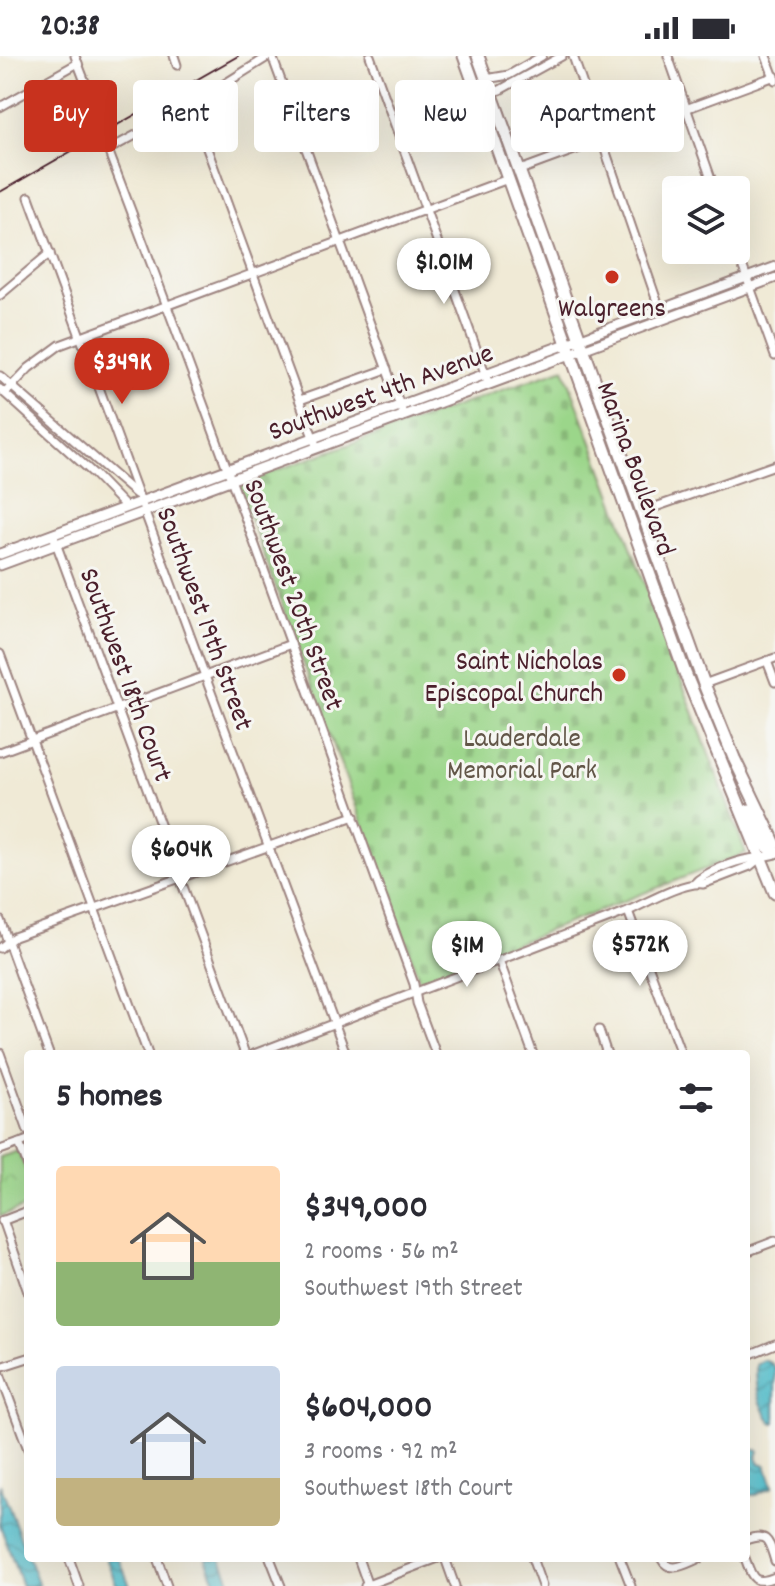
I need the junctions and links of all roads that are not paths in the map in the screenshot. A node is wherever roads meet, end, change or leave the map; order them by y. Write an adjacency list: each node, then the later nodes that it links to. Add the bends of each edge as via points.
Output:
1 (174, 56): 12 (street)
2 (270, 56): 16 (street); 35 (street)
3 (370, 56): 34 (street)
4 (478, 56): 14 (main road, Marina Boulevard)
5 (542, 56): 14 (street, via 509,75)
6 (562, 56): 19 (street)
7 (573, 56): 18 (street)
8 (668, 56): 22 (street)
9 (766, 56): 13 (street)
10 (77, 60): 15 (street); 21 (street)
11 (466, 61): 17 (main road); 28 (main road, Marina Boulevard)
12 (177, 65)
13 (775, 78): 22 (street)
14 (486, 79)
15 (85, 80)
16 (231, 80)
17 (476, 80)
18 (581, 80)
19 (495, 91)
20 (495, 103): 29 (main road, Marina Boulevard)
21 (0, 107)
22 (687, 109): 23 (street); 30 (street)
23 (684, 110)
24 (133, 136): 44 (street, Southwest 20th Street, via 108,150)
25 (209, 152): 39 (street)
26 (571, 152): 29 (street)
27 (606, 152): 45 (street)
28 (502, 164): 29 (main road); 31 (main road, Marina Boulevard)
29 (520, 170): 32 (main road, Marina Boulevard)
30 (710, 176)
31 (508, 179): 32 (main road); 34 (street); 48 (main road, Marina Boulevard)
32 (525, 184): 47 (main road, Marina Boulevard)
33 (29, 197): 36 (street, Southwest 19th Street)
34 (426, 210): 35 (street); 52 (street)
35 (340, 241): 39 (street); 50 (street)
36 (50, 253): 43 (street); 46 (street, Southwest 19th Street)
37 (742, 264): 40 (street)
38 (775, 267): 40 (street, Southwest 4th Avenue)
39 (254, 273): 44 (street); 55 (street)
40 (746, 277): 42 (street); 45 (street, Southwest 4th Avenue)
41 (775, 278): 42 (street, Southwest 4th Avenue)
42 (750, 287): 47 (street, Southwest 4th Avenue); 49 (street)
43 (0, 295)
44 (167, 304): 46 (street); 59 (street, Southwest 20th Street)
45 (660, 310): 47 (street, Southwest 4th Avenue)
46 (80, 336): 53 (street, via 43,356); 60 (street, Southwest 19th Street)
47 (582, 344): 48 (main road, Southwest 4th Avenue); 62 (main road, Marina Boulevard)
48 (569, 349): 52 (main road, Southwest 4th Avenue); 69 (main road, Marina Boulevard)
49 (775, 356)
50 (387, 369): 55 (street); 56 (street)
51 (0, 376): 53 (street)
52 (487, 380): 56 (main road, Southwest 4th Avenue)
53 (12, 386): 54 (street); 60 (street)
54 (2, 391): 61 (street)
55 (300, 400): 57 (street)
56 (402, 411): 57 (main road, Southwest 4th Avenue)
57 (316, 443): 59 (main road, Southwest 4th Avenue)
58 (775, 465): 62 (street)
59 (229, 475): 60 (main road, Southwest 4th Avenue); 66 (street, Southwest 20th Street)
60 (139, 499): 61 (main road, Southwest 4th Avenue); 63 (main road, Southwest 4th Avenue); 70 (street, Southwest 19th Street)
61 (126, 507): 63 (main road, Southwest 4th Avenue)
62 (644, 511): 72 (main road, Marina Boulevard)
63 (55, 540): 64 (main road, Southwest 4th Avenue); 65 (main road, Southwest 4th Avenue); 73 (street, Southwest 18th Court)
64 (0, 554)
65 (0, 565)
66 (291, 644): 70 (street); 77 (street, Southwest 20th Street)
67 (0, 654): 74 (street)
68 (771, 660): 71 (street); 72 (street)
69 (685, 673): 72 (main road); 76 (main road, Marina Boulevard)
70 (205, 676): 73 (street); 79 (street, Southwest 19th Street)
71 (775, 682)
72 (704, 684): 78 (main road, Marina Boulevard)
73 (117, 708): 74 (street); 82 (street, Southwest 18th Court)
74 (31, 740): 75 (street); 84 (street)
75 (0, 752)
76 (737, 798): 80 (main road); 81 (main road, Marina Boulevard)
77 (354, 816): 79 (street); 90 (street, Southwest 20th Street)
78 (775, 844)
79 (269, 846): 82 (street); 91 (street, Southwest 19th Street)
80 (775, 853): 81 (street)
81 (760, 858): 83 (main road, Marina Boulevard); 85 (street)
82 (180, 877): 84 (street); 95 (street, Southwest 18th Court)
83 (775, 893)
84 (94, 908): 87 (street); 94 (street)
85 (628, 911): 89 (street); 101 (street)
86 (0, 920): 87 (street)
87 (8, 942): 88 (street); 93 (street)
88 (0, 948)
89 (499, 960): 90 (street); 99 (street)
90 (415, 992): 91 (street); 98 (street, Southwest 20th Street)
91 (334, 1024): 96 (street); 97 (street, Southwest 19th Street)
92 (599, 1030): 100 (street)
93 (48, 1050)
94 (147, 1050)
95 (244, 1050)
96 (265, 1050)
97 (344, 1050)
98 (435, 1050)
99 (532, 1050)
100 (606, 1050)
101 (680, 1050)
102 (0, 1053): 103 (street)
103 (24, 1120)
104 (24, 1141): 105 (street)
105 (0, 1150)
106 (24, 1213): 107 (street)
107 (2, 1221): 110 (street)
108 (775, 1241): 109 (street)
109 (750, 1250)
110 (24, 1281)
111 (775, 1344): 112 (street)
112 (750, 1354)
113 (24, 1359): 114 (street)
114 (0, 1367)
115 (0, 1374): 116 (street)
116 (24, 1438)
117 (750, 1539): 118 (street, via 768,1541)
118 (775, 1561)
119 (70, 1562): 131 (street)
120 (158, 1562): 132 (street)
121 (272, 1562): 133 (street)
122 (359, 1562): 134 (street)
123 (428, 1562): 134 (street)
124 (446, 1562): 135 (street)
125 (533, 1562): 136 (street)
126 (622, 1562): 137 (street)
127 (664, 1562): 128 (street, via 668,1567)
128 (689, 1562)
129 (746, 1562): 130 (street, via 756,1581)
130 (775, 1577)
131 (79, 1586)
132 (167, 1586)
133 (281, 1586)
134 (367, 1586)
135 (455, 1586)
136 (542, 1586)
137 (631, 1586)

